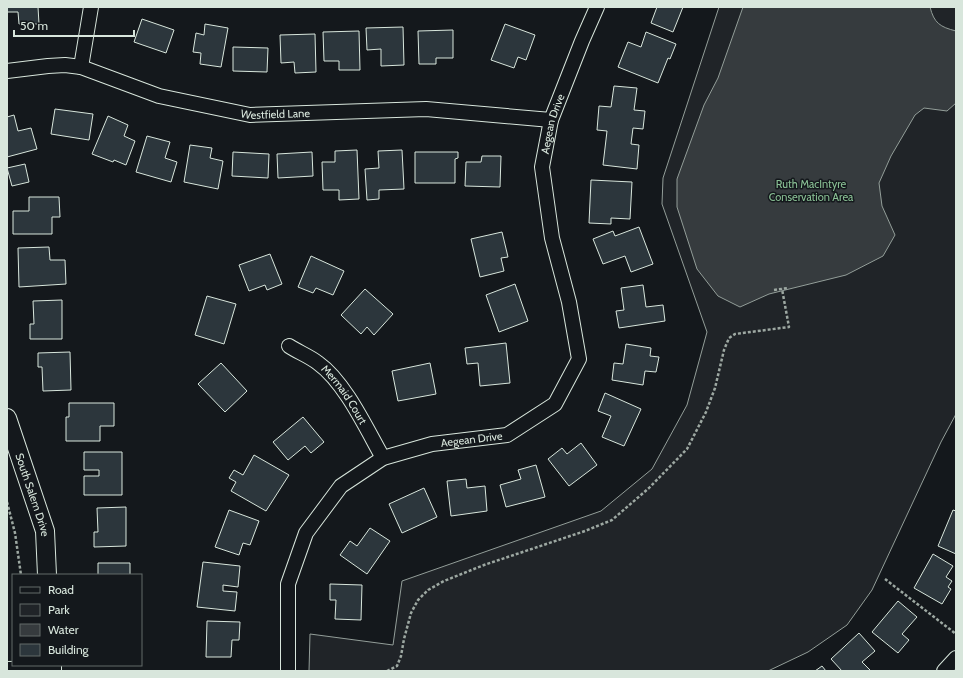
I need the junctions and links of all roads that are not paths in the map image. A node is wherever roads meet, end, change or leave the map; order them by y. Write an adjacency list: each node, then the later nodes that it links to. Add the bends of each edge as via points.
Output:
1 (91, 7): 3 (street)
2 (597, 7): 5 (street, Aegean Drive)
3 (81, 67): 4 (street, Westfield Lane, via 65,65); 5 (street, Westfield Lane, via 159,96 250,115 426,109)
4 (7, 71)
5 (552, 120): 8 (street, Aegean Drive, via 542,168 552,238 569,302 579,359 555,404 507,435 432,444)
6 (289, 346): 8 (street, Mermaid Court, via 319,363 334,378 353,404)
7 (7, 418): 9 (street, South Salem Drive, via 44,531)
8 (383, 458): 13 (street, Aegean Drive, via 341,486 306,533 288,584)
9 (47, 574)
10 (956, 658): 14 (street)
11 (52, 668): 12 (street)
12 (7, 669)
13 (288, 671)
14 (944, 671)

